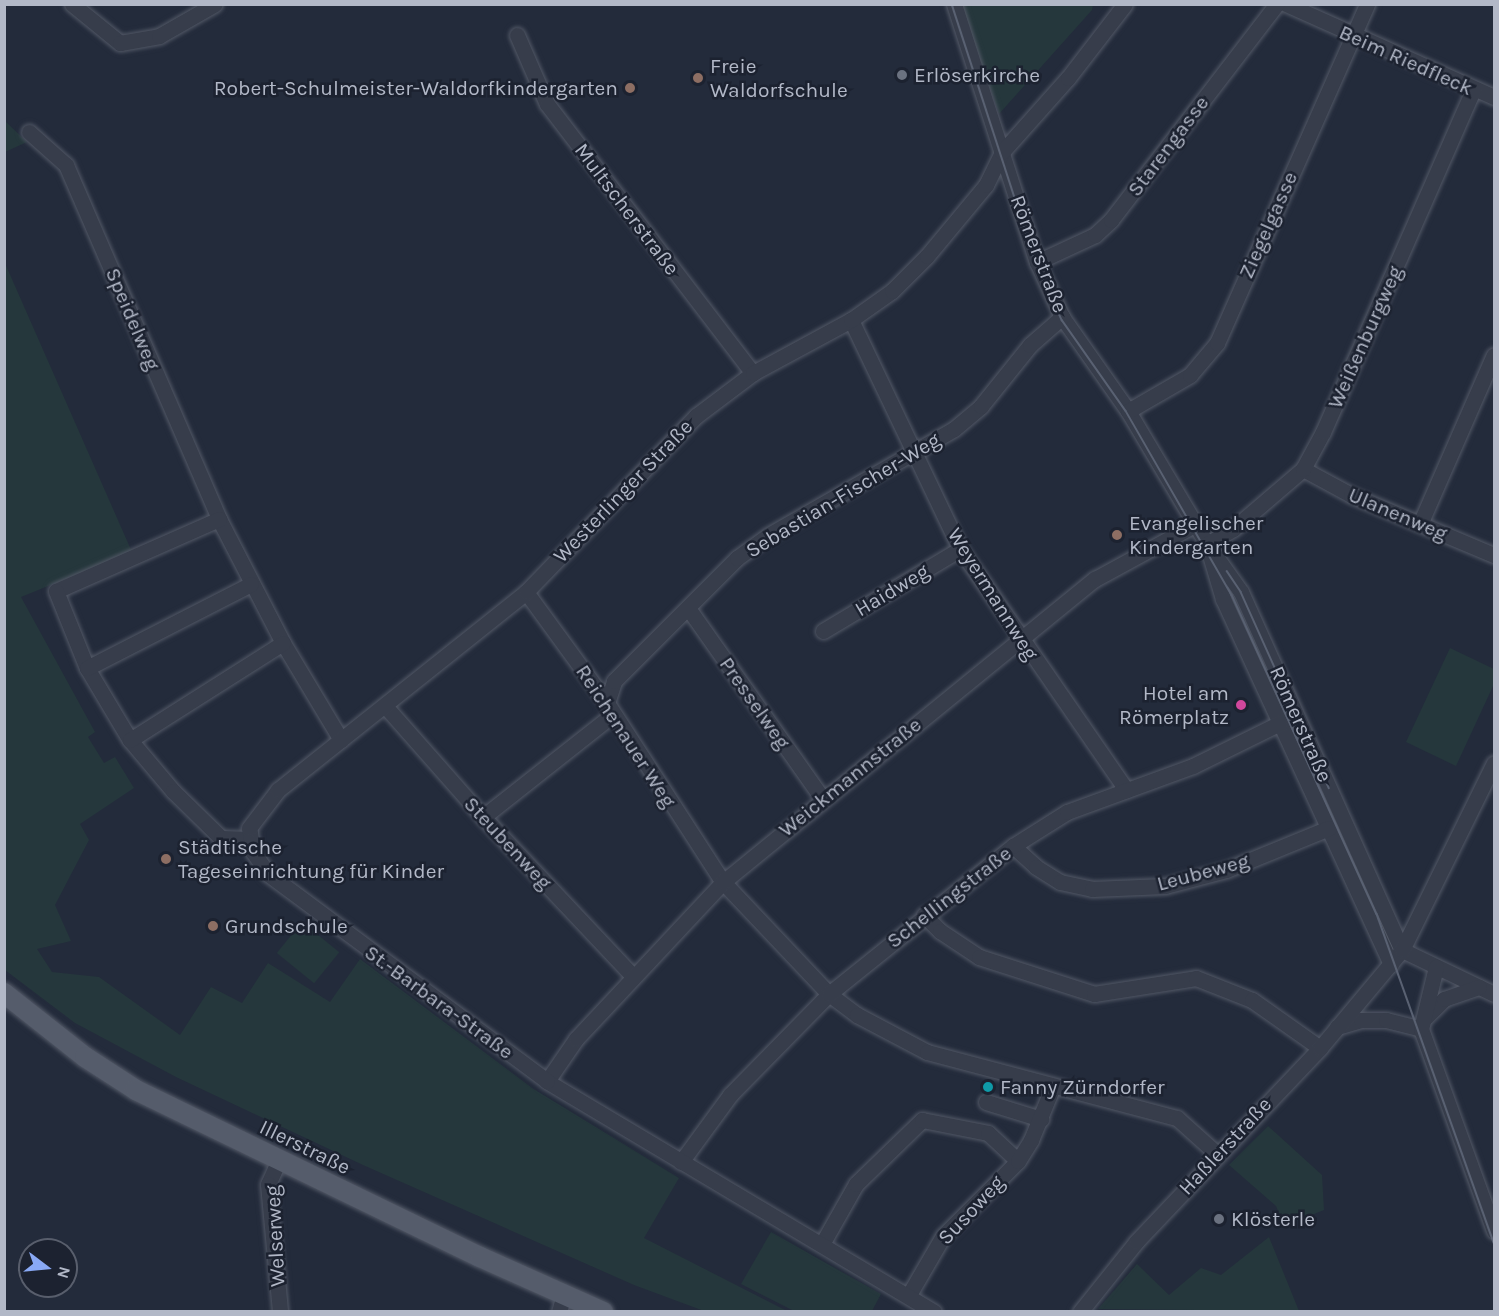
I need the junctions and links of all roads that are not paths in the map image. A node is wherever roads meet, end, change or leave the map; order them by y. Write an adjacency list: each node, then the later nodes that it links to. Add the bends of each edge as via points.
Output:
1 (72, 4): 2 (street, via 120,43 159,36)
2 (215, 4)
3 (954, 4): 13 (street, Römerstraße)
4 (1125, 4): 13 (street, Westerlinger Straße, via 1068,78)
5 (1276, 4): 14 (street, Starengasse, via 1111,220 1095,235)
6 (1286, 4): 9 (street, Beim Riedfleck)
7 (1366, 4): 9 (street, Ziegelgasse)
8 (517, 35): 18 (street, Multscherstraße, via 548,104)
9 (1352, 37): 10 (street, Beim Riedfleck); 19 (street, Ziegelgasse, via 1217,343 1190,375)
10 (1473, 90): 11 (street, Beim Riedfleck); 21 (street, Weißenburgweg, via 1323,432)
11 (1494, 97)
12 (29, 132): 22 (street, Speidelweg, via 66,165)
13 (1002, 152): 14 (street, Römerstraße); 16 (street, Westerlinger Straße, via 986,185 927,256 892,291)
14 (1037, 262): 15 (street, Römerstraße)
15 (1062, 317): 19 (street, Römerstraße); 20 (street, Sebastian-Fischer-Weg, via 1030,345 981,406 954,429)
16 (851, 320): 18 (street, Westerlinger Straße); 20 (street, Weyermannweg)
17 (1494, 355): 24 (street)
18 (753, 373): 29 (street, Westerlinger Straße, via 696,416)
19 (1128, 411): 23 (street, Römerstraße)
20 (914, 452): 26 (street, Weyermannweg); 30 (street, Sebastian-Fischer-Weg, via 767,536 737,558)
21 (1303, 469): 24 (street, Ulanenweg, via 1351,495); 25 (street, Weißenburgweg, via 1233,529)
22 (219, 519): 28 (street, Speidelweg); 34 (street, via 56,591)
23 (1196, 524): 25 (street, Römerstraße); 32 (street, Weickmannstraße, via 1095,579)
24 (1420, 524): 27 (street, Ulanenweg)
25 (1207, 544): 37 (street, Römerstraße, via 1223,599); 49 (street, Römerstraße, via 1241,592)
26 (960, 549): 31 (street, Haidweg); 32 (street, Weyermannweg)
27 (1494, 555)
28 (251, 584): 33 (street, Speidelweg); 34 (street)
29 (526, 592): 35 (street, Westerlinger Straße); 36 (street, Reichenauer Weg)
30 (688, 608): 36 (street, Sebastian-Fischer-Weg, via 614,681); 42 (street, Presselweg)
31 (823, 631)
32 (1020, 640): 41 (street, Weyermannweg); 42 (street, Weickmannstraße)
33 (283, 644): 38 (street); 39 (street, Speidelweg)
34 (87, 668): 38 (street)
35 (386, 707): 39 (street, Westerlinger Straße); 43 (street, Steubenweg)
36 (610, 709): 43 (street); 47 (street, Reichenauer Weg)
37 (1280, 723): 41 (street, Schellingstraße, via 1193,766); 44 (street, Römerstraße)
38 (130, 740): 45 (street, via 173,791 221,838)
39 (341, 740): 45 (street, Westerlinger Straße, via 278,790 249,828)
40 (1494, 763): 49 (street, Haßlerstraße)
41 (1126, 790): 46 (street, Schellingstraße, via 1067,812)
42 (822, 798): 47 (street, Weickmannstraße)
43 (483, 817): 52 (street, Steubenweg)
44 (1329, 828): 46 (street, Leubeweg, via 1226,870 1165,886 1092,889 1060,882); 50 (street, Römerstraße)
45 (250, 839): 60 (street, St.-Barbara-Straße, via 268,874)
46 (1013, 846): 48 (street, Schellingstraße)
47 (723, 882): 52 (street, Weickmannstraße); 55 (street, Reichenauer Weg)
48 (924, 915): 55 (street, Schellingstraße); 59 (street, via 940,931 979,957 1094,994 1196,978 1252,1000)
49 (1402, 950): 50 (street, Haßlerstraße); 51 (street)
50 (1391, 964): 58 (street, Haßlerstraße)
51 (1436, 967): 53 (street); 57 (street)
52 (633, 976): 60 (street, Weickmannstraße, via 576,1039)
53 (1479, 987): 56 (street); 57 (street, via 1444,999)
54 (4, 993): 66 (main road, Illerstraße, via 85,1057 136,1090)
55 (829, 994): 61 (street, Reichenauer Weg, via 857,1015 927,1052); 67 (street, Schellingstraße, via 730,1095)
56 (1494, 994)
57 (1423, 1023): 58 (street, via 1361,1020); 68 (street)
58 (1337, 1027): 59 (street, Haßlerstraße)
59 (1320, 1048): 64 (street, Haßlerstraße)
60 (548, 1081): 67 (street, St.-Barbara-Straße)
61 (1053, 1086): 63 (street, Susoweg); 64 (street, Reichenauer Weg, via 1155,1109 1177,1118)
62 (986, 1102): 63 (street)
63 (1041, 1119): 65 (street, Susoweg)
64 (1217, 1154): 75 (street, Haßlerstraße)
65 (1018, 1161): 69 (street, via 988,1133 922,1119 856,1184); 70 (street, Susoweg, via 943,1236)
66 (278, 1162): 71 (main road, Illerstraße); 72 (street, Welserweg, via 268,1184)
67 (681, 1162): 69 (street, St.-Barbara-Straße)
68 (1494, 1231)
69 (822, 1244): 70 (street, St.-Barbara-Straße)
70 (910, 1293): 74 (street, St.-Barbara-Straße)
71 (562, 1303): 73 (main road, Illerstraße)
72 (280, 1311)
73 (603, 1311)
74 (934, 1311)
75 (1080, 1311)

